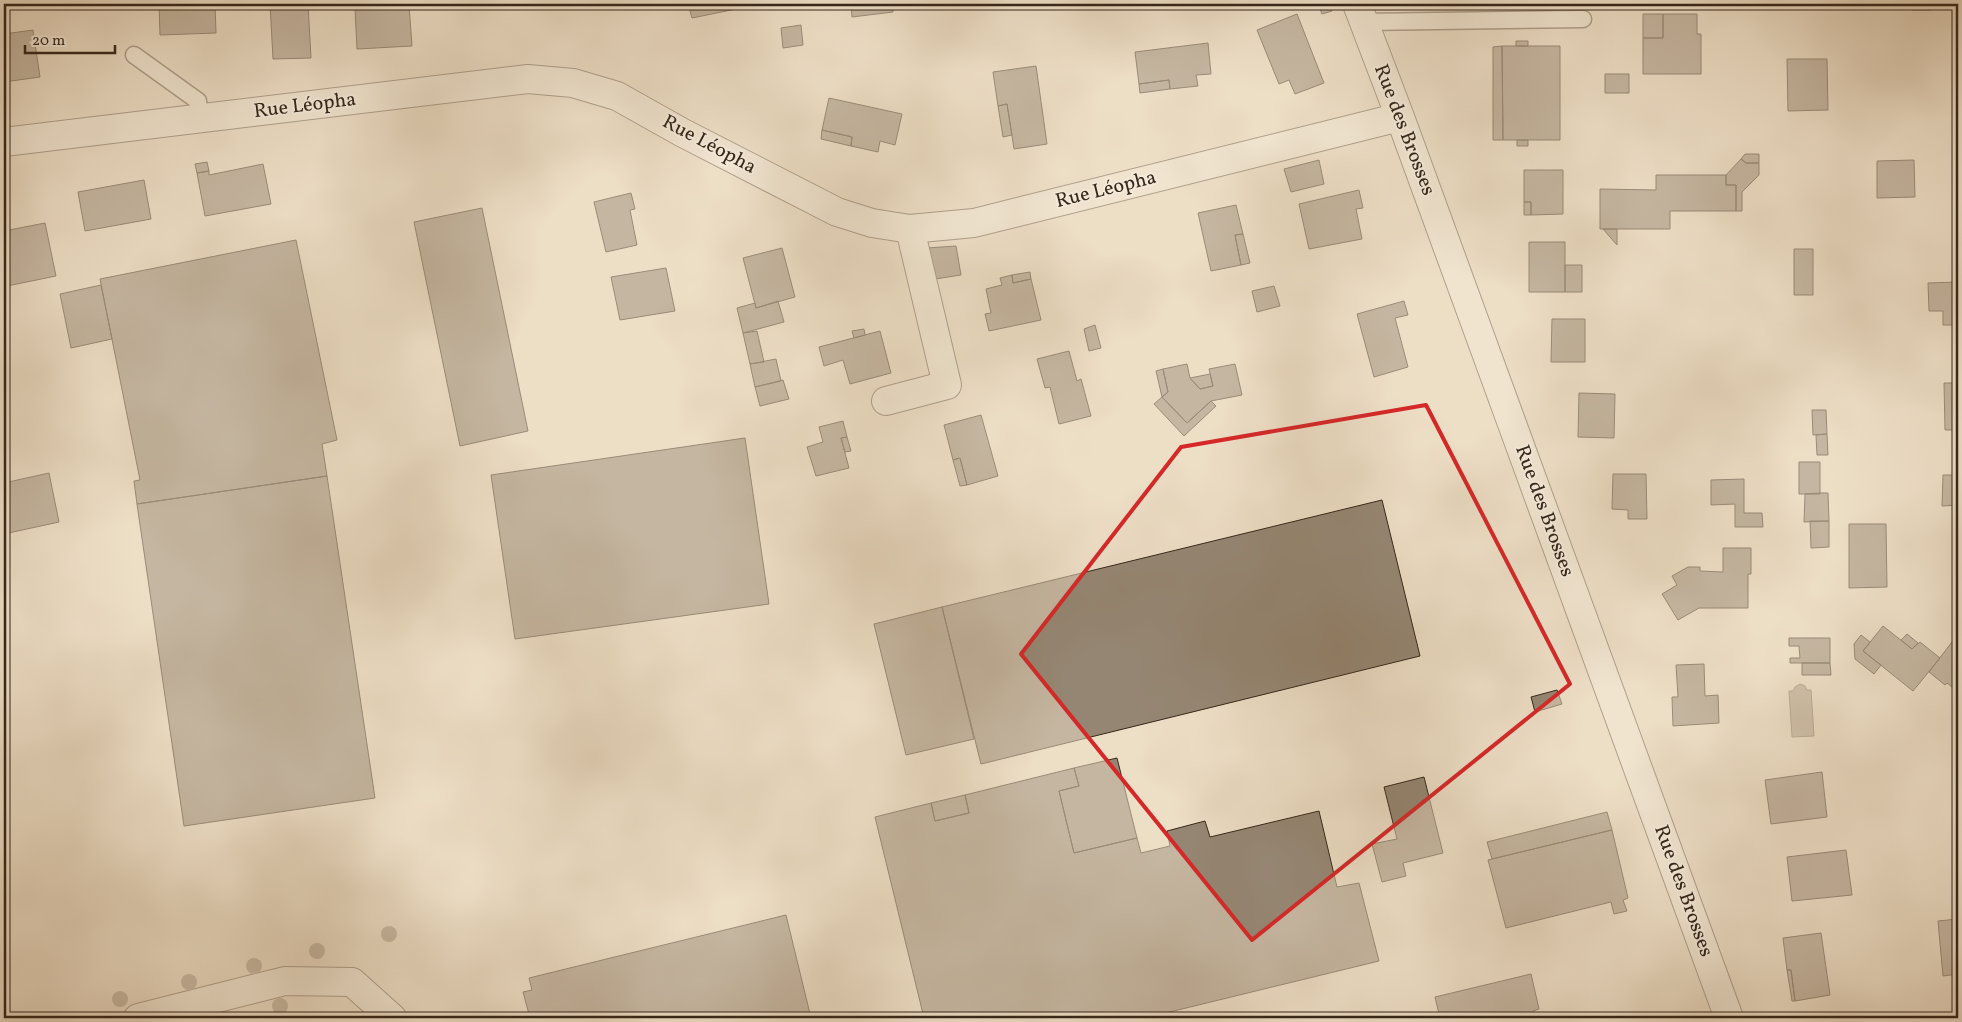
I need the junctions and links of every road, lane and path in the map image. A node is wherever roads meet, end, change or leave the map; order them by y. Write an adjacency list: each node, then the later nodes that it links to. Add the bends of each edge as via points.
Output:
1 (1360, 13): 2 (lane); 4 (street, Rue des Brosses)
2 (1583, 19)
3 (134, 55): 5 (lane, via 198,101)
4 (1400, 117): 7 (street, Rue Léopha, via 974,223); 11 (street, Rue des Brosses)
5 (200, 118): 6 (street, Rue Léopha); 7 (street, Rue Léopha, via 528,79 573,83 617,96 837,212 872,223)
6 (4, 142)
7 (910, 229): 8 (street, via 947,385)
8 (886, 401)
9 (138, 1018): 10 (street, via 285,981 352,982)
10 (392, 1018)
11 (1729, 1018)

